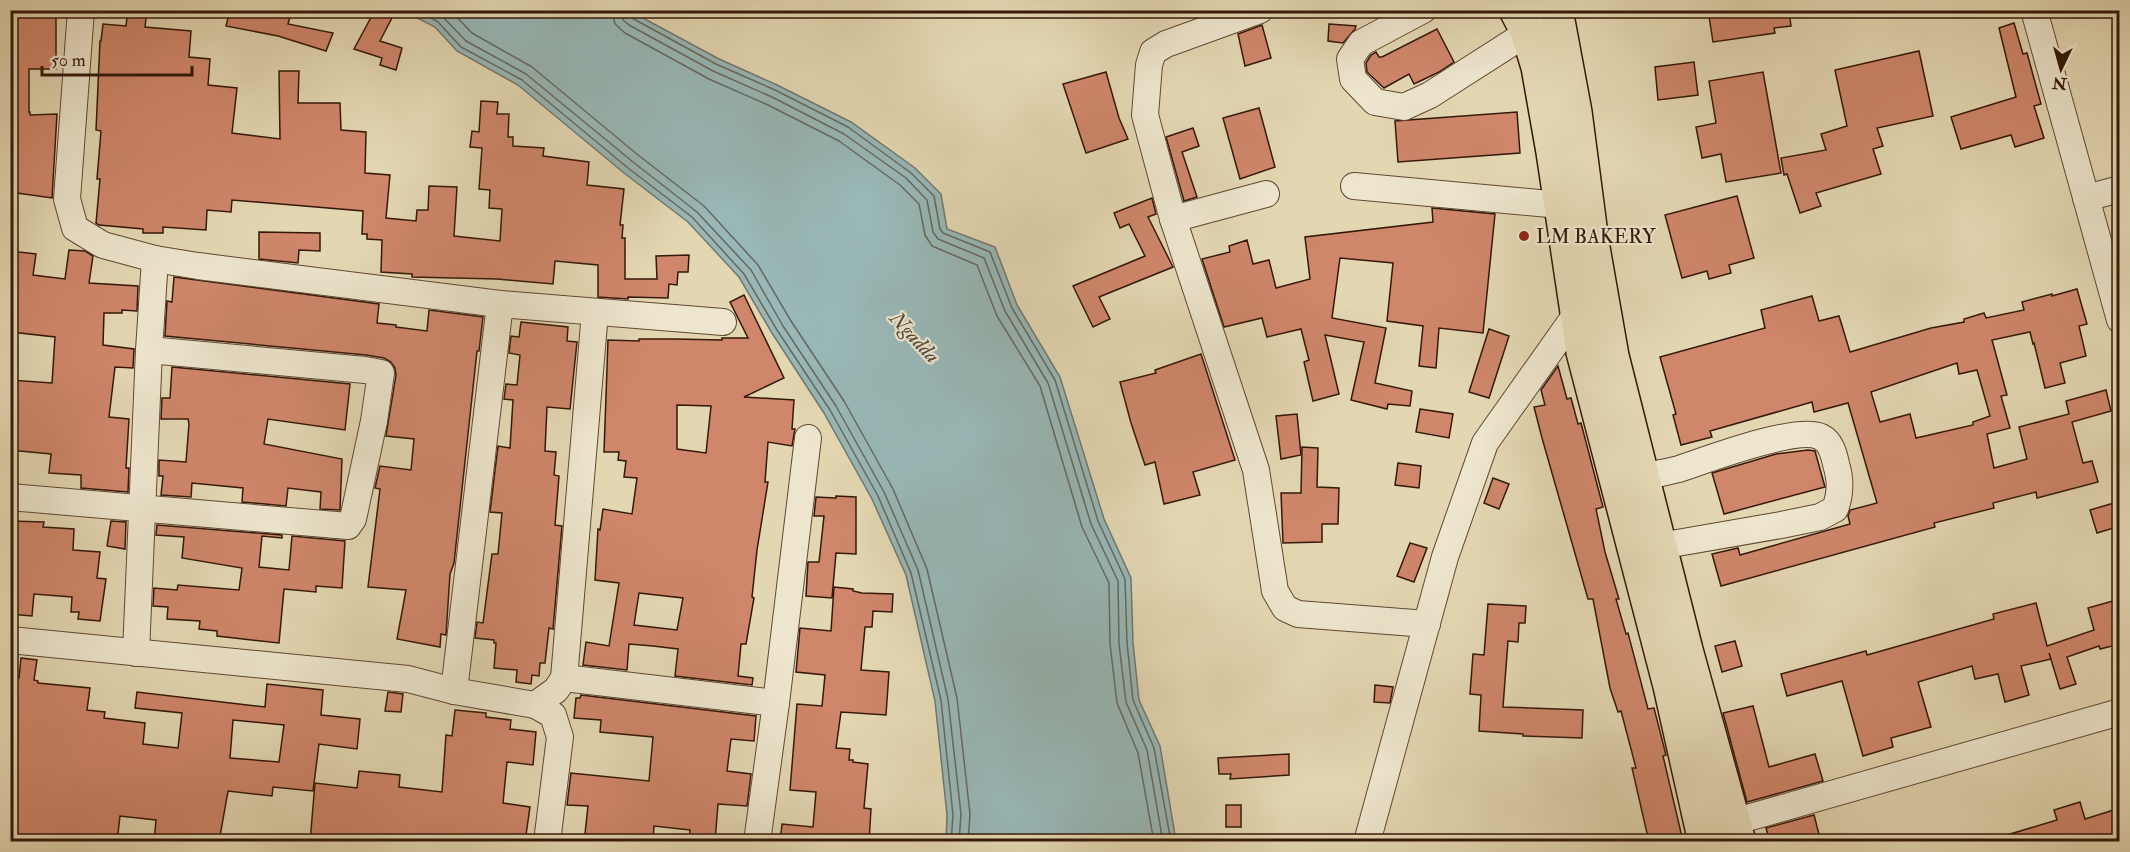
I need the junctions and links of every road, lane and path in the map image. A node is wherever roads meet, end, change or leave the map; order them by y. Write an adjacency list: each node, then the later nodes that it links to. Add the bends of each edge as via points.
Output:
1 (81, 10): 13 (street, via 68,199 75,228 103,245)
2 (1260, 10): 12 (street, via 1153,52 1144,115)
3 (1423, 10): 6 (street, via 1361,43 1350,58 1353,79 1375,102 1404,107 1430,95)
4 (2034, 10): 10 (street)
5 (1558, 12): 6 (street); 21 (main road, via 1612,356)
6 (1522, 21): 11 (main road, via 1538,67)
7 (1354, 186): 11 (street)
8 (2120, 189): 10 (street)
9 (1266, 194): 12 (street)
10 (2086, 198): 17 (street)
11 (1560, 205): 16 (main road)
12 (1173, 219): 25 (street, via 1256,470 1275,591 1285,609 1298,614)
13 (155, 259): 14 (street); 19 (street)
14 (500, 304): 15 (street); 29 (street)
15 (595, 312): 18 (street); 28 (street)
16 (1576, 313): 25 (street, via 1485,443 1445,557); 37 (main road)
17 (2120, 320)
18 (723, 322)
19 (149, 350): 23 (street); 23 (street, via 381,373 353,519 348,525)
20 (808, 438): 30 (street)
21 (1643, 477): 24 (main road); 24 (street, via 1789,436 1811,434 1822,437 1832,448 1840,475 1835,509 1820,517)
22 (10, 497): 23 (street)
23 (142, 509): 27 (street)
24 (1660, 546): 33 (main road)
25 (1427, 624): 36 (street)
26 (10, 640): 27 (street)
27 (136, 652): 29 (street, via 408,679)
28 (564, 678): 30 (street); 31 (street, via 556,690)
29 (454, 691): 31 (street)
30 (776, 702): 35 (street)
31 (535, 705): 34 (street, via 553,715 560,737)
32 (2120, 712): 33 (street)
33 (1736, 832)
34 (547, 842)
35 (757, 842)
36 (1368, 842)
37 (1705, 842)

